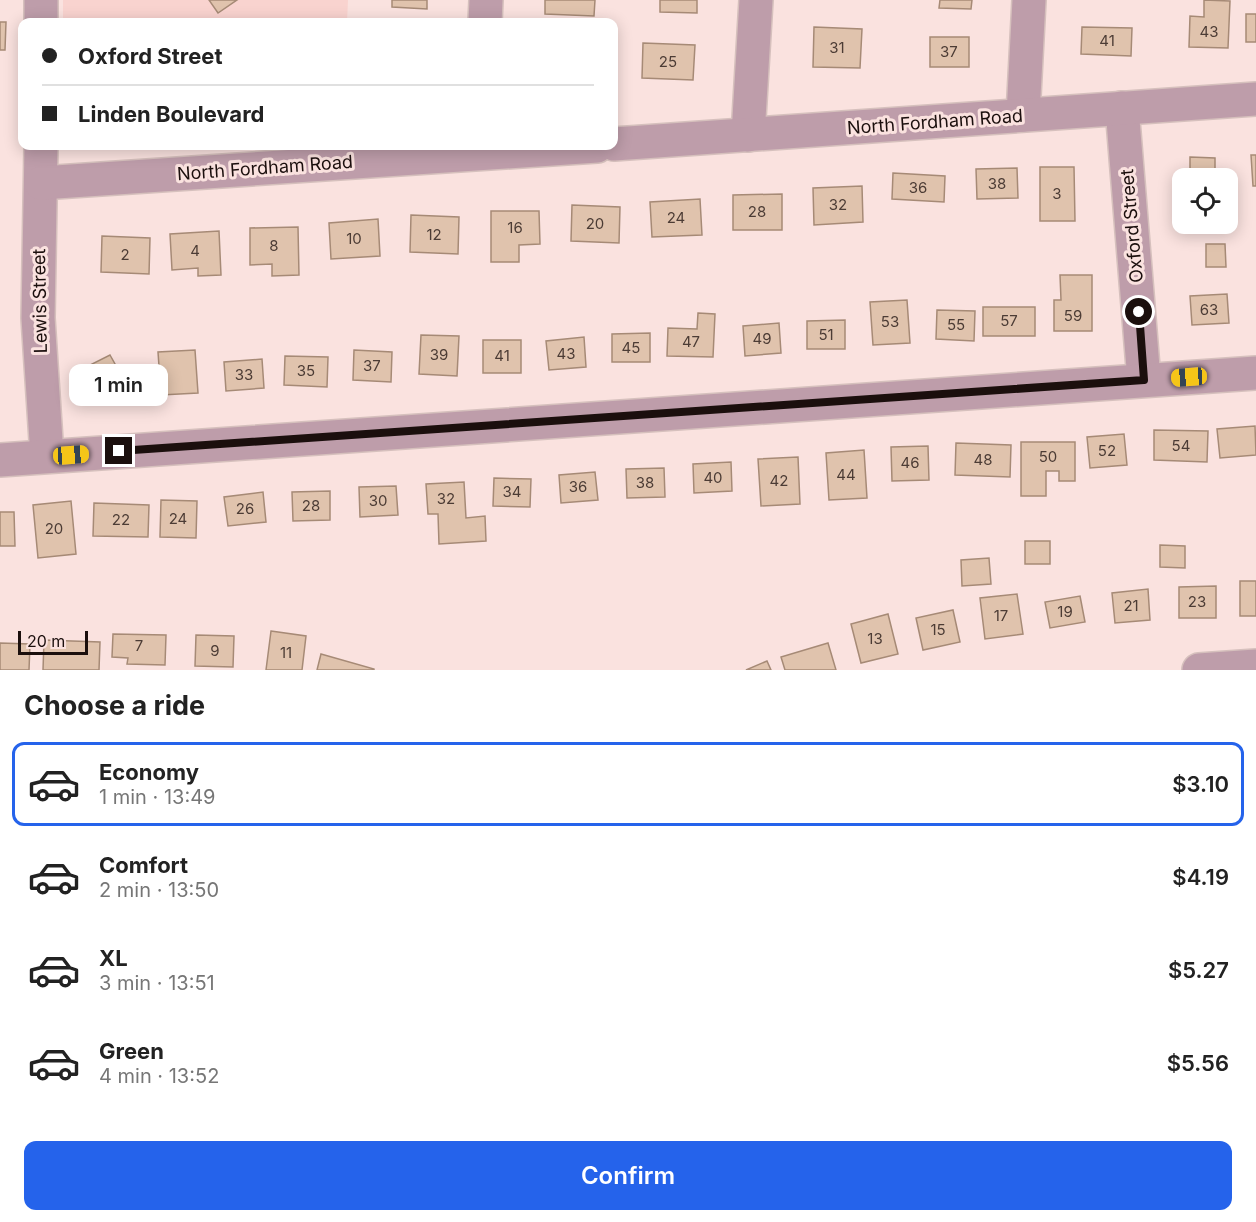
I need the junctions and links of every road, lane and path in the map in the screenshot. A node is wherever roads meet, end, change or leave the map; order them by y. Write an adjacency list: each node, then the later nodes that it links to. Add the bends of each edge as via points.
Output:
1 (41, 0): 5 (street)
2 (486, 0): 6 (street)
3 (756, 0): 10 (street)
4 (1029, 0): 9 (street)
5 (41, 18)
6 (485, 18)
7 (1256, 99): 8 (street, North Fordham Road)
8 (1122, 108): 9 (street, North Fordham Road); 16 (street, Oxford Street)
9 (1023, 115): 10 (street, North Fordham Road)
10 (748, 135): 11 (street, North Fordham Road)
11 (618, 144)
12 (41, 150): 14 (street, Lewis Street)
13 (465, 150): 14 (street, North Fordham Road)
14 (41, 183): 17 (street, Lewis Street, via 38,318)
15 (1256, 373): 16 (street)
16 (1144, 380): 17 (street)
17 (47, 456): 18 (street)
18 (0, 460)
19 (1256, 666): 20 (street)
20 (1199, 670)

